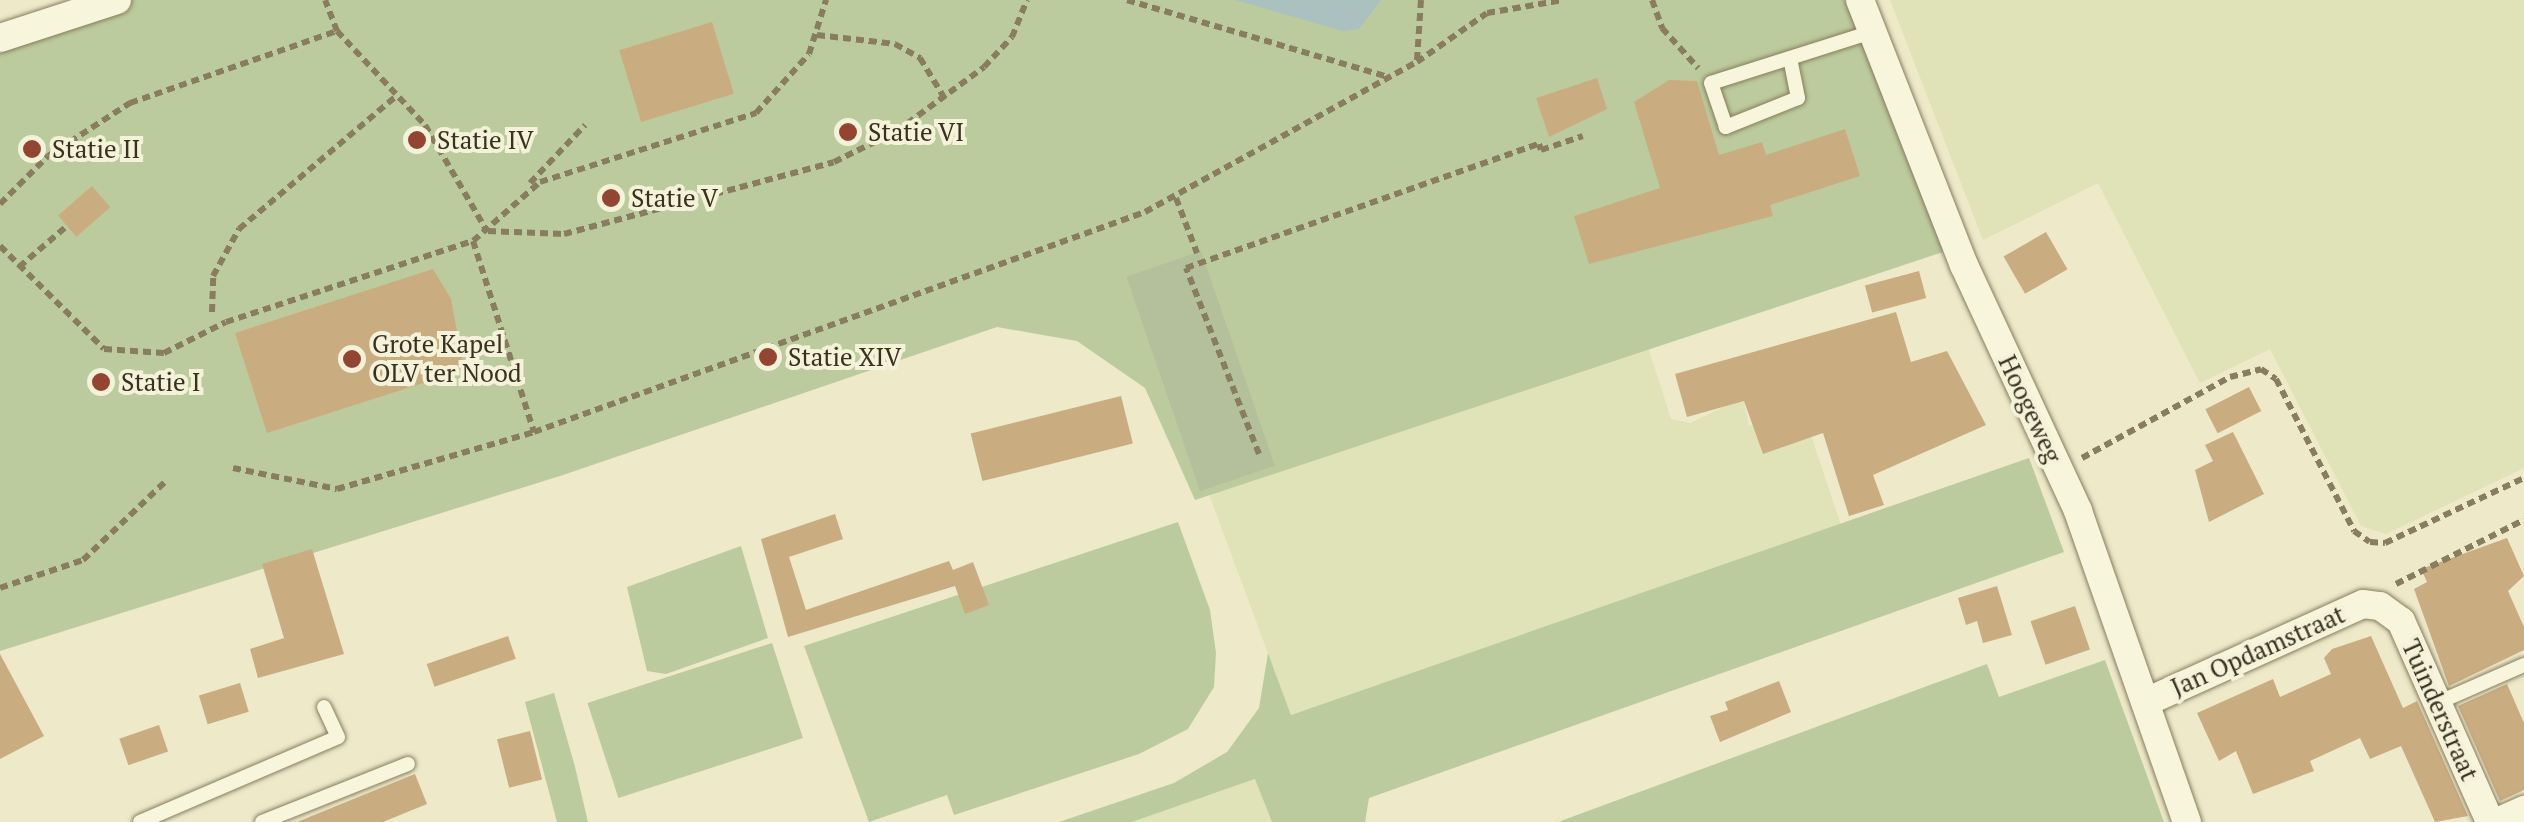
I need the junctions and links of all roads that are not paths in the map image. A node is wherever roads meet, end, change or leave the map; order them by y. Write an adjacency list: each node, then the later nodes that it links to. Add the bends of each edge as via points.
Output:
1 (117, 0): 4 (street)
2 (1860, 0): 3 (street, Hoogeweg)
3 (1872, 32): 5 (lane); 8 (street, Hoogeweg, via 1964,265 2059,471)
4 (0, 38)
5 (1790, 58): 5 (lane, via 1711,83 1726,127 1779,111 1801,88)
6 (2380, 606): 8 (street, Jan Opdamstraat, via 2363,604); 9 (street, Tuinderstraat, via 2401,621)
7 (2524, 664): 9 (lane)
8 (2146, 702): 15 (street, Hoogeweg)
9 (2437, 703): 16 (street, Tuinderstraat)
10 (324, 707): 13 (lane, via 338,737)
11 (408, 764): 14 (lane)
12 (2524, 810): 16 (street)
13 (140, 822)
14 (262, 822)
15 (2186, 822)
16 (2493, 822)

